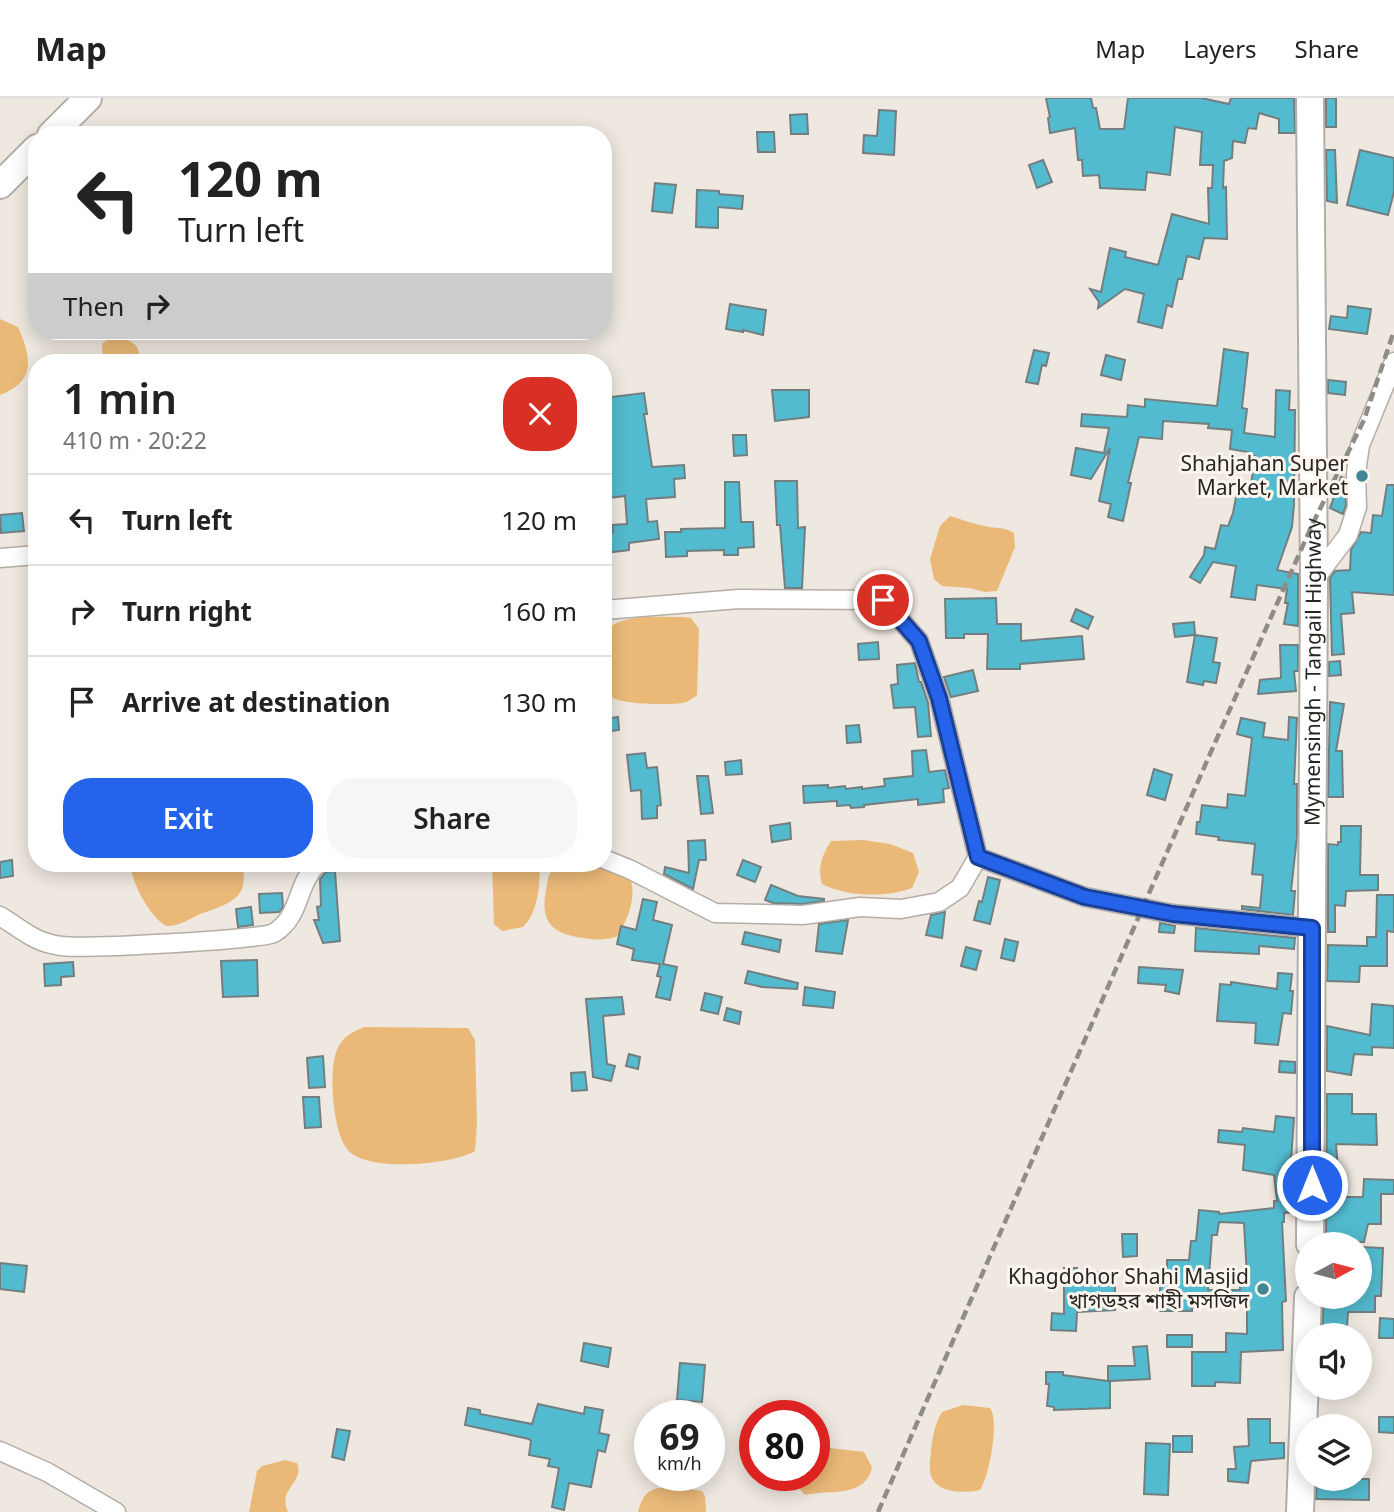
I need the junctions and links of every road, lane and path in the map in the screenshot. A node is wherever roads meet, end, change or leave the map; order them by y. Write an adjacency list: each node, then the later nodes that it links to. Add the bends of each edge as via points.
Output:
1 (88, 98): 3 (highway)
2 (1310, 98): 9 (highway, Mymensingh - Tangail Highway)
3 (60, 126)
4 (28, 157): 5 (highway)
5 (0, 184)
6 (1394, 362): 9 (street, via 1360,445 1357,508 1348,536)
7 (28, 556): 8 (street)
8 (0, 558)
9 (1314, 580): 15 (highway, Mymensingh - Tangail Highway)
10 (612, 609): 11 (street, via 739,599 883,600 919,641 939,698)
11 (978, 857): 12 (street, via 960,888 939,902 803,915 715,913); 15 (street, via 1085,897 1173,914)
12 (612, 862)
13 (310, 872): 14 (street, via 292,918 272,934 63,946 32,939)
14 (0, 916)
15 (1312, 928): 16 (highway, Mymensingh - Tangail Highway)
16 (1310, 1232)
17 (1308, 1309): 20 (highway)
18 (0, 1451): 19 (street)
19 (116, 1512)
20 (1300, 1512)

